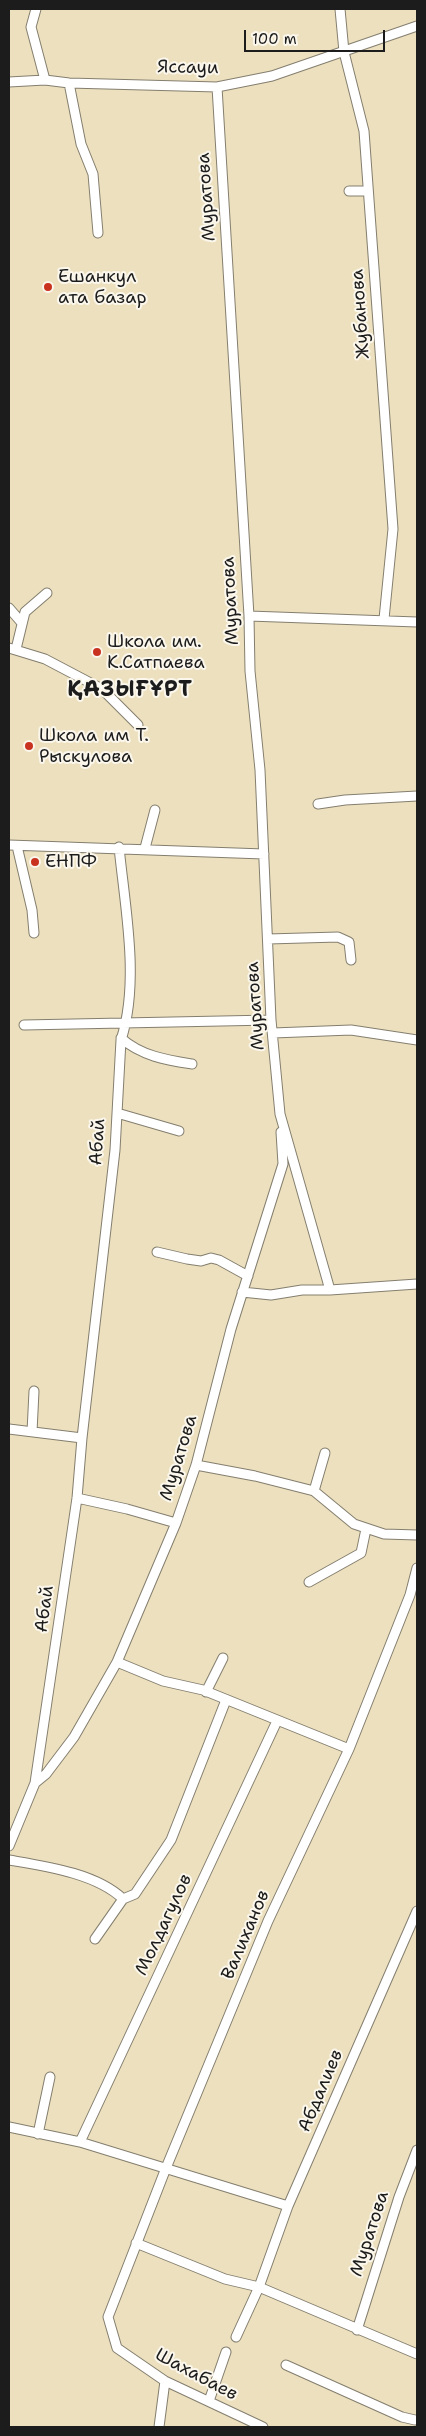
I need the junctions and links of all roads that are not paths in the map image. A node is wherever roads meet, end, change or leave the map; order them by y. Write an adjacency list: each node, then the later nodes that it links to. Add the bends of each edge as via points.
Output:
1 (36, 9): 5 (street, via 31,27)
2 (340, 9): 4 (street, Жубанова)
3 (417, 26): 4 (street, Яссауи)
4 (344, 52): 8 (street, Яссауи, via 272,76); 10 (street, Жубанова, via 364,131)
5 (45, 80): 6 (street, Яссауи); 7 (street, Яссауи)
6 (9, 82)
7 (69, 83): 8 (street, Яссауи); 11 (street, via 81,144 93,174)
8 (217, 87): 14 (street, Муратова)
9 (349, 191): 10 (street)
10 (368, 191): 15 (street, Жубанова, via 393,529)
11 (98, 233)
12 (47, 593): 16 (street, via 25,612)
13 (9, 608): 16 (street)
14 (249, 616): 15 (street); 26 (street, Муратова)
15 (384, 619): 17 (street)
16 (22, 622): 18 (street)
17 (417, 622)
18 (12, 648): 19 (street, via 45,659 102,689)
19 (138, 725)
20 (417, 796): 21 (street)
21 (318, 804)
22 (155, 810): 25 (street)
23 (13, 845): 24 (street); 27 (street, via 32,910)
24 (119, 847): 25 (street); 31 (street, Абай, via 130,960)
25 (145, 848): 26 (street)
26 (264, 854): 28 (street, Муратова)
27 (34, 933)
28 (268, 939): 29 (street, via 338,937 349,942); 30 (street, Муратова)
29 (351, 960)
30 (271, 1020): 31 (street); 33 (street, Муратова)
31 (126, 1023): 32 (street); 34 (street, Абай)
32 (24, 1025)
33 (273, 1034): 35 (street, via 351,1030); 38 (street, Муратова)
34 (121, 1038): 36 (street, via 131,1047 159,1058); 37 (street, Абай)
35 (417, 1040)
36 (192, 1064)
37 (117, 1113): 39 (street); 48 (street, Абай)
38 (280, 1114): 41 (street, Муратова, via 283,1164); 43 (street, Муратова)
39 (179, 1131)
40 (157, 1252): 41 (street, via 201,1261 219,1260)
41 (248, 1276): 44 (street, Муратова)
42 (417, 1284): 43 (street)
43 (330, 1290): 44 (street, via 271,1295)
44 (242, 1292): 50 (street, Муратова)
45 (34, 1390): 47 (street)
46 (9, 1429): 47 (street)
47 (32, 1432): 48 (street)
48 (82, 1438): 52 (street, Абай)
49 (325, 1453): 51 (street)
50 (196, 1465): 51 (street); 53 (street, Муратова)
51 (314, 1491): 54 (street, via 354,1524)
52 (77, 1498): 53 (street, via 127,1508); 64 (street, Абай)
53 (176, 1523): 59 (street, Муратова)
54 (366, 1529): 55 (street, via 384,1534); 57 (street, via 361,1553)
55 (417, 1535)
56 (417, 1568): 63 (street, Валиханов, via 410,1595)
57 (309, 1582)
58 (223, 1658): 60 (street)
59 (116, 1662): 60 (street, via 163,1681); 64 (street, Муратова, via 74,1736 46,1774)
60 (206, 1692): 61 (street)
61 (226, 1700): 62 (street); 67 (street, via 171,1840 134,1894)
62 (278, 1721): 63 (street); 73 (street, Молдагулов)
63 (349, 1749): 75 (street, Валиханов, via 268,1920)
64 (35, 1783): 65 (street)
65 (9, 1846)
66 (9, 1860): 67 (street, via 55,1868 114,1890)
67 (123, 1899): 69 (street)
68 (417, 1911): 76 (street, Абдалиев)
69 (95, 1939)
70 (50, 2077): 72 (street)
71 (9, 2127): 72 (street)
72 (38, 2134): 73 (street)
73 (80, 2142): 75 (street)
74 (417, 2150): 80 (street, Муратова)
75 (166, 2168): 76 (street); 77 (street, Валиханов)
76 (288, 2206): 78 (street, Абдалиев)
77 (136, 2243): 78 (street, via 225,2279); 79 (street, Валиханов)
78 (259, 2287): 80 (street); 81 (street, Абдалиев)
79 (108, 2317): 85 (street, Шахабаев, via 117,2348)
80 (357, 2330): 83 (street)
81 (236, 2337)
82 (226, 2352): 86 (street)
83 (417, 2354)
84 (286, 2365): 87 (street)
85 (165, 2381): 86 (street, Шахабаев); 88 (street)
86 (209, 2401): 89 (street, Шахабаев)
87 (415, 2421)
88 (159, 2427)
89 (263, 2427)

